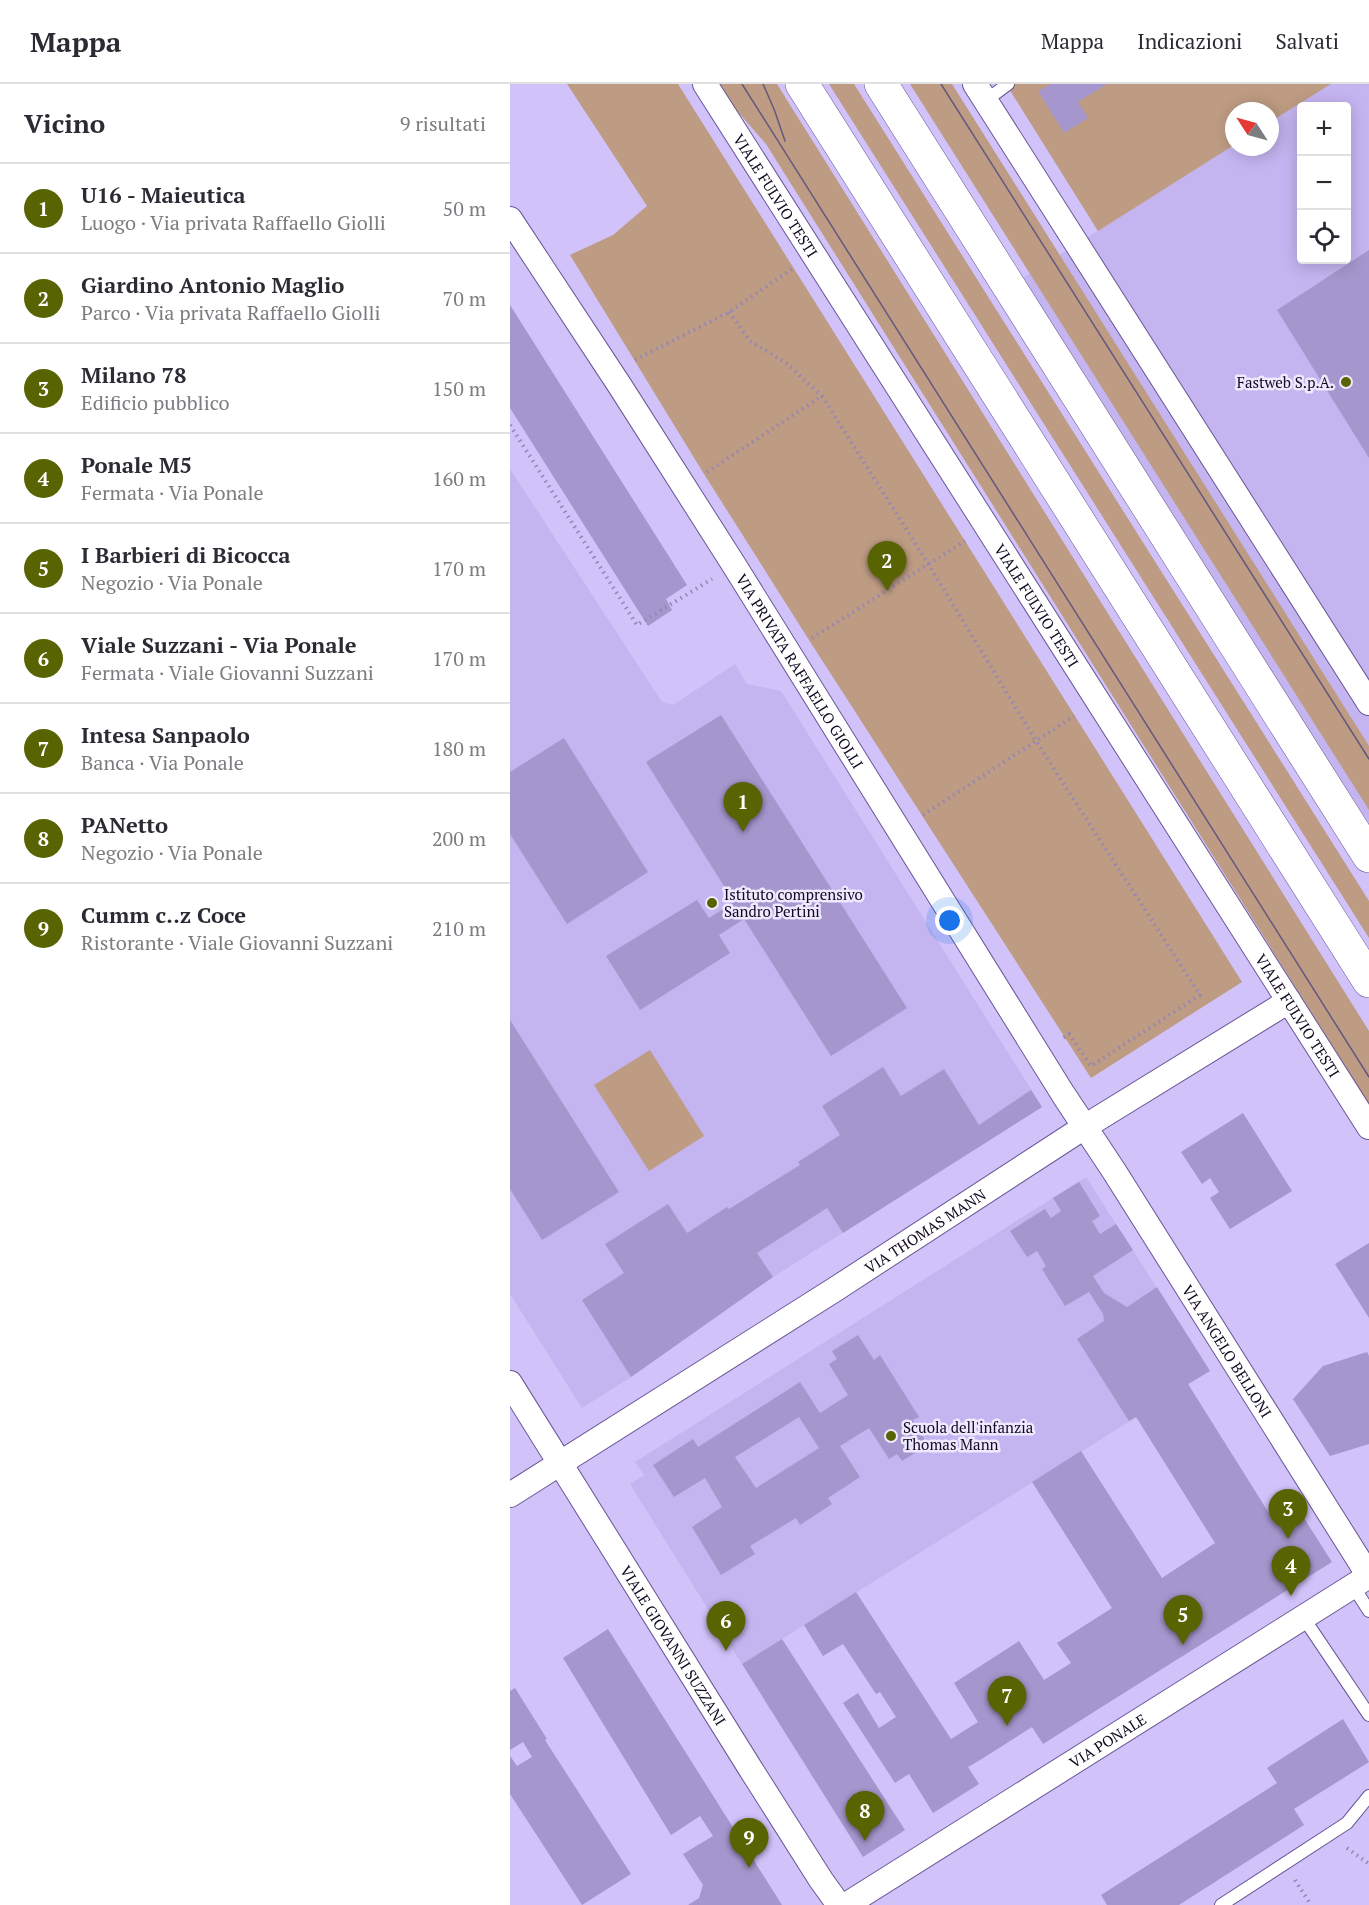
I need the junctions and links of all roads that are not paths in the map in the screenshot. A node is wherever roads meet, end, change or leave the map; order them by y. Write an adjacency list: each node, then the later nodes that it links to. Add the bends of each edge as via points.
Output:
1 (705, 84): 10 (street, VIALE FULVIO TESTI)
2 (802, 84): 9 (main road)
3 (881, 84): 8 (main road)
4 (1008, 84): 5 (lane)
5 (980, 92): 7 (street)
6 (510, 219): 11 (street, VIA PRIVATA RAFFAELLO GIOLLI)
7 (1369, 703)
8 (1369, 856)
9 (1369, 981)
10 (1289, 1001): 11 (street, VIA THOMAS MANN); 12 (street, VIALE FULVIO TESTI)
11 (1086, 1126): 14 (street, VIA THOMAS MANN); 16 (street, VIA ANGELO BELLONI)
12 (1369, 1127)
13 (510, 1383): 14 (street, VIALE GIOVANNI SUZZANI)
14 (561, 1462): 15 (street, VIA THOMAS MANN); 21 (street, VIALE GIOVANNI SUZZANI)
15 (510, 1494)
16 (1364, 1579): 17 (lane); 18 (street, VIA PONALE)
17 (1369, 1611)
18 (1303, 1617): 19 (lane); 22 (street, VIA PONALE)
19 (1369, 1715)
20 (1369, 1796): 23 (lane, via 1347,1823)
21 (839, 1905)
22 (846, 1905)
23 (1221, 1905)

